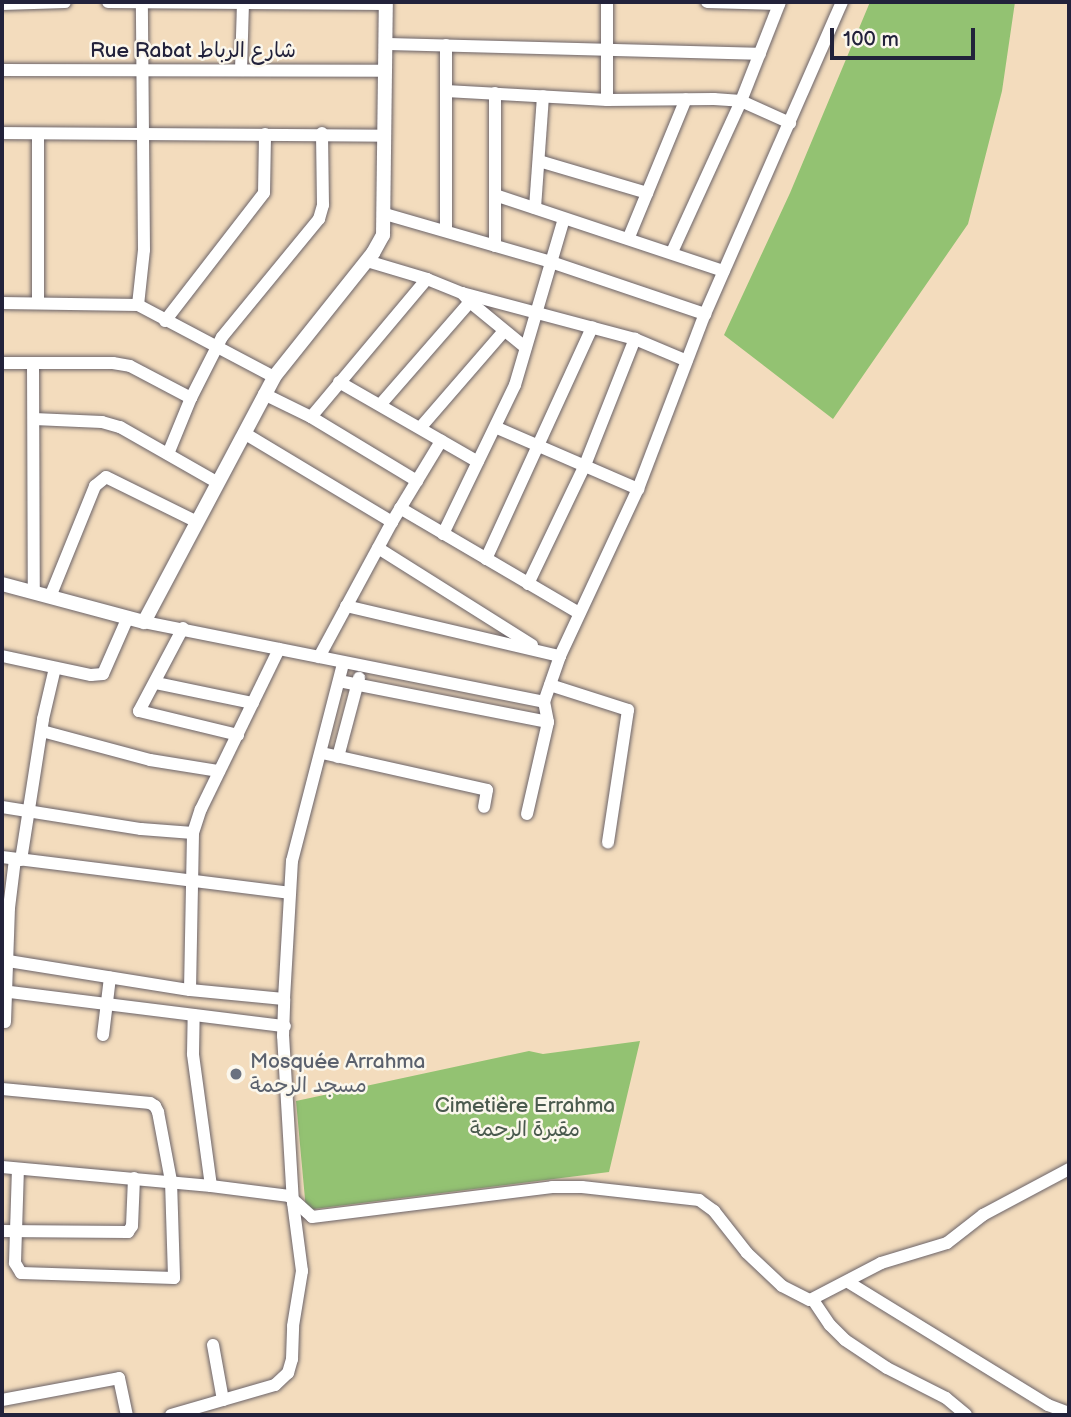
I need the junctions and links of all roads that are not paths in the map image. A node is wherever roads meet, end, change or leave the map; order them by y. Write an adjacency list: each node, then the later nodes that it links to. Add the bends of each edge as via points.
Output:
1 (65, 2): 10 (street)
2 (108, 2): 3 (street)
3 (142, 2): 4 (street); 17 (street)
4 (243, 2): 8 (street); 16 (street)
5 (607, 2): 13 (street)
6 (707, 2): 9 (street)
7 (842, 2): 25 (street)
8 (386, 3): 11 (street)
9 (780, 3): 14 (street)
10 (2, 4)
11 (385, 44): 12 (street); 18 (street)
12 (446, 45): 13 (street); 19 (street)
13 (605, 49): 14 (street); 23 (street)
14 (760, 54): 24 (street)
15 (2, 70): 17 (street, Rue Rabat شارع الرباط)
16 (241, 70): 17 (street, Rue Rabat شارع الرباط); 18 (street, Rue Rabat شارع الرباط)
17 (142, 71): 30 (street)
18 (385, 71): 31 (street)
19 (446, 91): 20 (street); 38 (street)
20 (495, 93): 21 (street); 34 (street)
21 (542, 96): 23 (street); 32 (street)
22 (686, 99): 23 (street); 24 (street); 33 (street)
23 (607, 100)
24 (741, 102): 25 (street); 41 (street)
25 (790, 124): 44 (street)
26 (2, 133): 28 (street)
27 (322, 133): 29 (street); 31 (street); 56 (street, via 323,205 319,219)
28 (38, 134): 30 (street); 48 (street)
29 (265, 134): 30 (street); 52 (street, via 264,193)
30 (143, 135): 49 (street, via 144,250)
31 (385, 136): 36 (street)
32 (540, 161): 33 (street); 35 (street)
33 (647, 193): 39 (street)
34 (495, 195): 35 (street); 40 (street)
35 (535, 208): 37 (street)
36 (385, 214): 38 (street); 42 (street, via 379,245)
37 (564, 219): 39 (street); 43 (street)
38 (446, 231): 40 (street)
39 (629, 237): 41 (street)
40 (495, 246): 43 (street)
41 (672, 252): 44 (street)
42 (367, 261): 45 (street); 61 (street)
43 (551, 262): 50 (street); 51 (street)
44 (724, 271): 51 (street)
45 (427, 279): 46 (street); 62 (street)
46 (466, 298): 50 (street); 54 (street); 65 (street)
47 (2, 303): 48 (street)
48 (38, 303): 49 (street)
49 (138, 305): 52 (street)
50 (538, 314): 53 (street); 57 (street)
51 (705, 314): 58 (street)
52 (166, 321): 56 (street)
53 (592, 327): 55 (street); 72 (street)
54 (504, 331): 57 (street); 68 (street)
55 (635, 340): 58 (street); 75 (street)
56 (216, 346): 61 (street); 64 (street)
57 (526, 348): 69 (street)
58 (687, 361): 78 (street)
59 (2, 363): 60 (street)
60 (33, 363): 64 (street, via 130,366); 67 (street)
61 (274, 377): 63 (street)
62 (339, 382): 65 (street); 66 (street)
63 (264, 394): 66 (street); 70 (street)
64 (191, 398): 73 (street)
65 (380, 405): 68 (street)
66 (311, 417): 76 (street)
67 (34, 419): 73 (street, via 111,424); 87 (street)
68 (419, 428): 71 (street)
69 (496, 428): 72 (street); 74 (street)
70 (244, 433): 77 (street); 81 (street)
71 (441, 441): 74 (street); 76 (street)
72 (540, 445): 75 (street); 84 (street)
73 (168, 454): 77 (street)
74 (478, 463): 82 (street)
75 (585, 465): 78 (street); 86 (street)
76 (417, 481): 79 (street)
77 (218, 483): 80 (street)
78 (638, 489): 90 (street)
79 (400, 509): 81 (street); 82 (street)
80 (197, 522): 88 (street, via 106,477 95,486); 92 (street)
81 (392, 522): 83 (street)
82 (443, 534): 84 (street)
83 (378, 548): 89 (street); 95 (street)
84 (486, 559): 86 (street)
85 (2, 584): 87 (street)
86 (528, 584): 90 (street)
87 (34, 593): 88 (street)
88 (50, 597): 91 (street)
89 (346, 606): 95 (street); 98 (street)
90 (579, 613): 97 (street)
91 (128, 617): 92 (street); 101 (street, via 103,674)
92 (144, 622): 93 (street)
93 (183, 628): 94 (street); 103 (street)
94 (279, 649): 98 (street); 107 (street)
95 (539, 649): 97 (street)
96 (2, 656): 101 (street)
97 (560, 656): 105 (street)
98 (319, 657): 99 (street)
99 (343, 664): 100 (street); 102 (street)
100 (360, 667): 104 (street); 106 (street)
101 (55, 668): 109 (street)
102 (339, 681): 104 (street); 111 (street)
103 (156, 683): 107 (street); 110 (street, via 139,711)
104 (358, 684): 108 (street); 112 (street)
105 (550, 685): 106 (street); 119 (street, via 628,710)
106 (544, 702): 108 (street)
107 (253, 704): 110 (street)
108 (548, 722): 117 (street)
109 (42, 731): 113 (street, via 150,760); 116 (street)
110 (238, 735): 113 (street)
111 (322, 753): 112 (street); 122 (street, via 292,861)
112 (338, 757): 115 (street, via 487,790)
113 (219, 771): 118 (street)
114 (2, 807): 116 (street)
115 (484, 807)
116 (28, 812): 118 (street); 120 (street)
117 (527, 814)
118 (193, 833): 121 (street)
119 (608, 842)
120 (13, 858): 121 (street); 123 (street)
121 (192, 882): 122 (street); 125 (street)
122 (289, 893): 128 (street)
123 (4, 960): 124 (street); 126 (street)
124 (110, 977): 125 (street); 129 (street)
125 (190, 990): 127 (street)
126 (4, 991): 129 (street); 131 (street)
127 (206, 992): 128 (street); 130 (street)
128 (284, 999): 132 (street)
129 (106, 1004): 130 (street); 133 (street)
130 (200, 1016): 132 (street); 140 (street, via 193,1054)
131 (5, 1022)
132 (285, 1026): 141 (street)
133 (103, 1035)
134 (2, 1088): 139 (street, via 150,1103 158,1112)
135 (2, 1167): 136 (street)
136 (18, 1169): 138 (street); 143 (street)
137 (1069, 1169): 144 (street, via 983,1214 947,1242 887,1261)
138 (134, 1178): 139 (street); 143 (street, via 128,1232)
139 (171, 1181): 140 (street); 143 (street, via 174,1278 26,1276 15,1263)
140 (211, 1186): 141 (street, via 276,1192 289,1196)
141 (293, 1203): 145 (street, via 312,1217 552,1187 699,1199 782,1286); 148 (street, via 302,1271 288,1373 275,1385)
142 (2, 1231): 143 (street)
143 (18, 1231)
144 (848, 1282): 145 (street); 149 (street, via 1048,1405)
145 (813, 1300): 152 (street, via 845,1340 946,1398)
146 (213, 1345): 148 (street)
147 (2, 1400): 150 (street, via 119,1378)
148 (223, 1400): 151 (street)
149 (1069, 1413)
150 (127, 1415)
151 (171, 1415)
152 (966, 1415)

